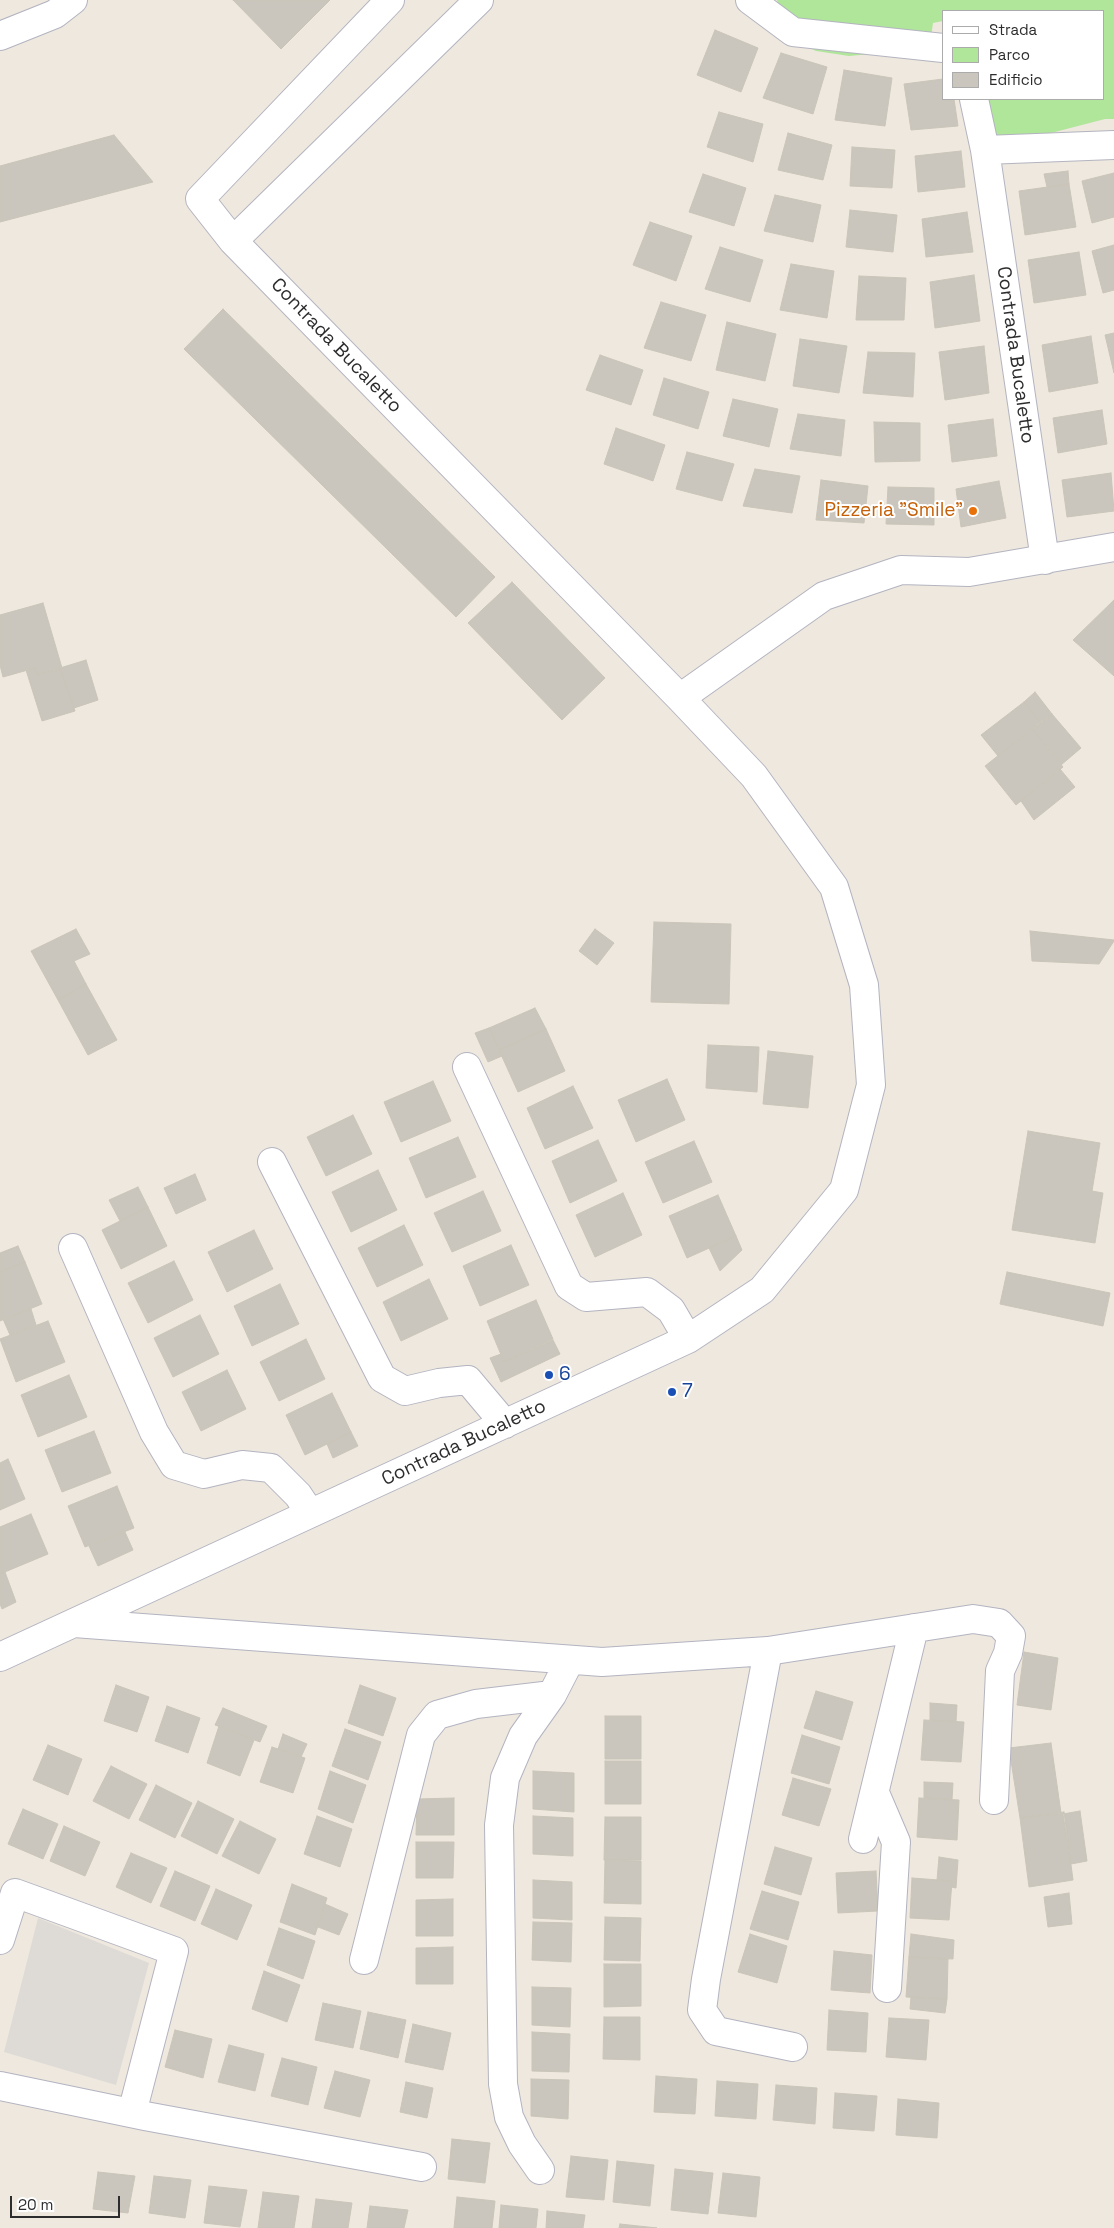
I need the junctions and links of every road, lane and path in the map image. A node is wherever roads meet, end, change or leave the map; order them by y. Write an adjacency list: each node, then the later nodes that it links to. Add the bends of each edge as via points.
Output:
1 (73, 0): 5 (street, via 55,14)
2 (390, 0): 10 (street, Contrada Bucaletto, via 200,199)
3 (479, 0): 10 (street)
4 (750, 0): 6 (street, via 793,32)
5 (0, 36)
6 (942, 48)
7 (974, 100): 9 (street, Contrada Bucaletto)
8 (1114, 145): 9 (street)
9 (985, 150): 12 (street, Contrada Bucaletto)
10 (233, 241): 13 (street, Contrada Bucaletto)
11 (1114, 547): 12 (street)
12 (1045, 560): 13 (street, via 969,572 901,570 824,596)
13 (680, 698): 17 (street, Contrada Bucaletto, via 754,776 834,887 864,985 871,1085 844,1190 762,1290)
14 (467, 1067): 17 (street, via 569,1286 586,1297 647,1292 671,1310)
15 (272, 1162): 18 (street, via 382,1378 405,1391 468,1380)
16 (73, 1248): 19 (street, via 154,1432 174,1465 204,1474 242,1465 271,1468)
17 (688, 1340): 18 (street, Contrada Bucaletto)
18 (505, 1424): 19 (street, Contrada Bucaletto)
19 (310, 1513): 20 (street, Contrada Bucaletto)
20 (72, 1623): 23 (street, Contrada Bucaletto); 24 (street)
21 (914, 1628): 22 (street); 26 (street); 27 (street, via 973,1619 999,1623 1011,1636 1000,1671)
22 (768, 1651): 24 (street, via 602,1662); 32 (street, via 702,2010 716,2031)
23 (0, 1657)
24 (570, 1660): 25 (street)
25 (552, 1696): 30 (street, via 476,1704 437,1715 421,1735); 36 (street, via 522,1736 505,1778 499,1825 503,2084 509,2118)
26 (875, 1793): 28 (street); 31 (street, via 896,1842)
27 (994, 1800)
28 (863, 1839)
29 (0, 1940): 34 (street, via 14,1893 174,1951)
30 (364, 1960)
31 (887, 1988)
32 (793, 2046)
33 (0, 2086): 34 (street)
34 (132, 2113): 35 (street)
35 (422, 2167)
36 (540, 2170)

